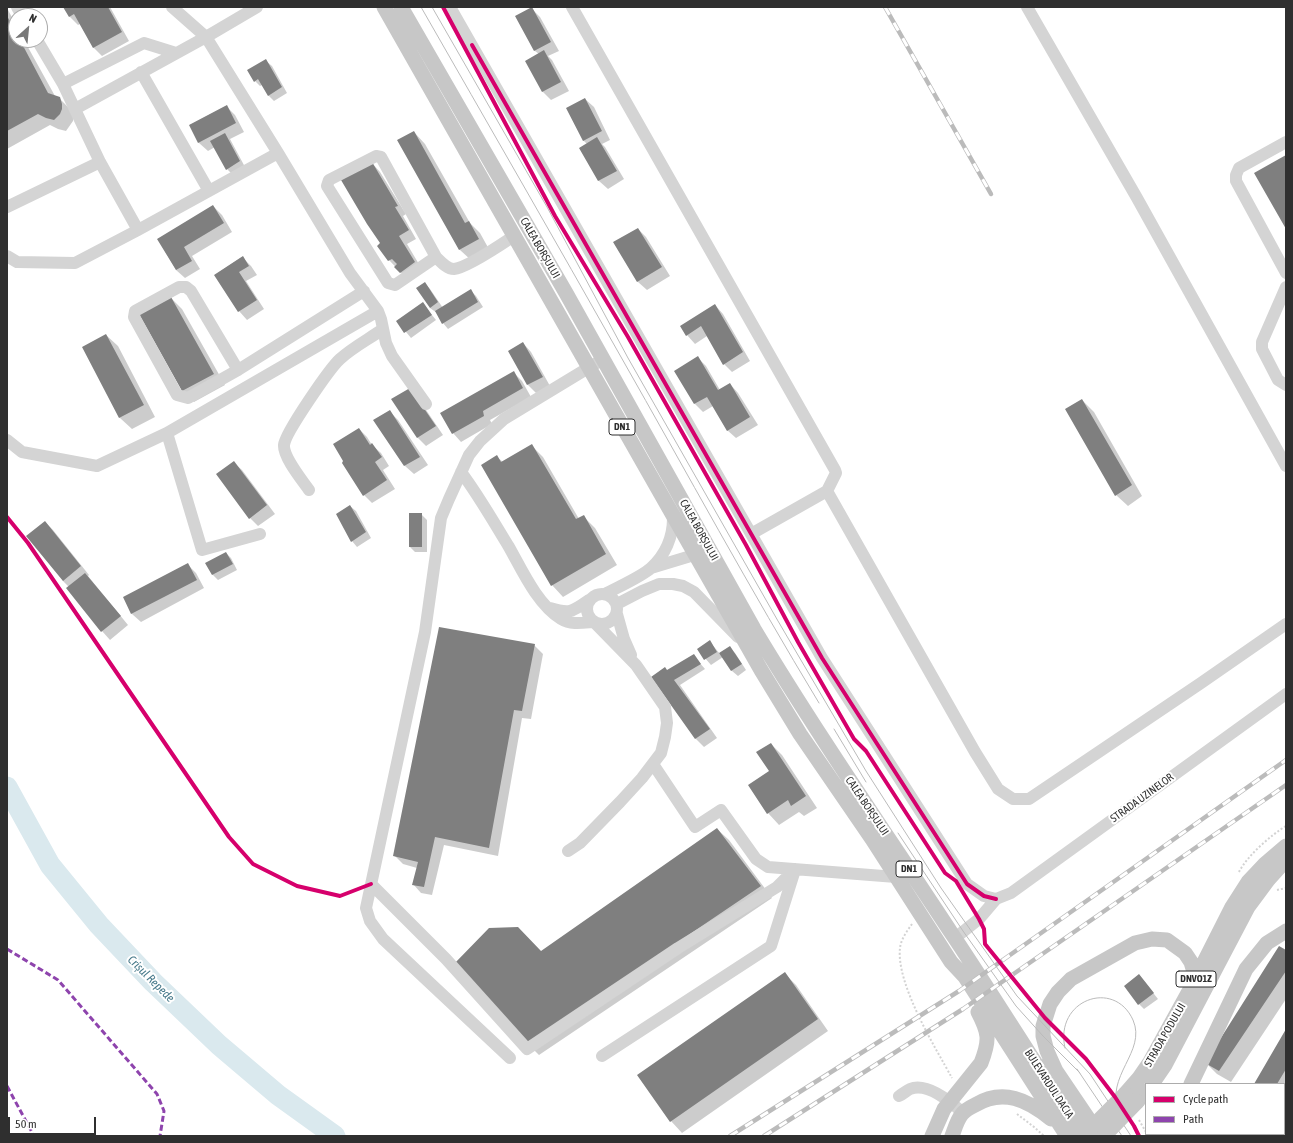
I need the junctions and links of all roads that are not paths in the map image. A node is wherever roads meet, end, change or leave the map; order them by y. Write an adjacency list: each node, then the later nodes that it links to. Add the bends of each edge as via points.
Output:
1 (172, 7): 8 (street)
2 (384, 7): 20 (main road, CALEA BORȘULUI / DN1)
3 (401, 7): 28 (main road, CALEA BORȘULUI / DN1)
4 (450, 7): 41 (street)
5 (572, 7): 38 (street, via 835,470 836,473)
6 (1027, 7): 35 (street)
7 (249, 9): 8 (street)
8 (206, 37): 10 (street); 15 (street)
9 (42, 48): 12 (street)
10 (176, 53): 11 (street); 12 (street, via 144,43)
11 (141, 72): 13 (street); 17 (street)
12 (63, 84): 13 (street)
13 (75, 109): 16 (street)
14 (1286, 142): 23 (street, via 1239,168 1236,181)
15 (278, 153): 17 (street); 25 (street, via 350,273)
16 (100, 162): 18 (street); 19 (street)
17 (209, 191): 19 (street)
18 (7, 207)
19 (138, 230): 21 (street, via 75,263 17,262)
20 (514, 236): 22 (street, via 464,266 453,269); 29 (main road, CALEA BORȘULUI / DN1)
21 (7, 256)
22 (436, 257): 22 (street, via 395,285 388,283 328,186 329,180 376,156 381,157)
23 (1286, 273)
24 (1286, 287): 31 (street, via 1262,342 1262,349 1278,380)
25 (364, 291): 26 (street); 30 (street)
26 (378, 311): 27 (street); 33 (street)
27 (383, 329): 32 (street, via 392,356); 37 (street, via 340,359 325,375 291,429 284,445 286,455)
28 (602, 359): 29 (street); 42 (main road, CALEA BORȘULUI / DN1)
29 (589, 367): 36 (street, via 504,419 480,441); 39 (main road, CALEA BORȘULUI / DN1)
30 (238, 370): 30 (street, via 191,291 186,287 179,286 135,311 134,317 177,395 188,398)
31 (1286, 385)
32 (426, 404)
33 (168, 433): 34 (street, via 98,466 22,452); 40 (street, via 202,550)
34 (7, 440)
35 (1286, 466)
36 (461, 472): 47 (street); 60 (street, via 441,518 425,632)
37 (309, 490)
38 (827, 491): 41 (street); 50 (street, via 975,752 998,790 1013,799 1029,799)
39 (673, 518): 43 (main road, CALEA BORȘULUI / DN1); 44 (street, via 670,538)
40 (260, 534)
41 (751, 534): 61 (street, via 822,658 967,884 984,896)
42 (709, 548): 43 (street); 63 (main road, CALEA BORȘULUI / DN1, via 776,665 845,774)
43 (694, 554): 44 (street); 51 (main road, CALEA BORȘULUI / DN1)
44 (651, 568): 45 (street)
45 (606, 594): 46 (street, via 596,594); 48 (street, via 610,596)
46 (589, 600): 47 (street, via 573,611 563,612); 49 (street, via 588,615)
47 (546, 608): 49 (street, via 561,619 575,624)
48 (617, 609): 49 (street, via 611,622); 51 (street, via 642,591 659,584 683,586 694,592); 52 (street, via 624,639)
49 (594, 622): 52 (street)
50 (1286, 624)
51 (746, 644): 59 (main road, CALEA BORȘULUI / DN1, via 800,734)
52 (636, 665): 54 (street, via 665,707 666,737)
53 (1286, 694): 61 (street, STRADA UZINELOR, via 1011,893)
54 (653, 764): 56 (street, via 580,843); 58 (street, via 695,827 721,810 762,864 768,867)
55 (1286, 846): 65 (main road, STRADA PODULUI / DNVO1Z, via 1248,882 1232,907)
56 (568, 851)
57 (1285, 861): 71 (main road, STRADA PODULUI / DNVO1Z, via 1248,907 1165,1065)
58 (795, 869): 59 (street); 60 (street, via 777,887 678,948 527,1049 446,959); 68 (street, via 770,946)
59 (896, 877): 64 (main road, CALEA BORȘULUI / DN1)
60 (371, 884): 69 (street, via 366,908 370,921 383,939)
61 (996, 899): 63 (street, via 979,919)
62 (1286, 931): 72 (main road, via 1267,943 1246,969)
63 (955, 938): 67 (main road, CALEA BORȘULUI / DN1)
64 (951, 962): 66 (main road, CALEA BORȘULUI / DN1, via 965,978); 75 (main road, via 986,1026 987,1043 981,1063)
65 (1192, 986): 70 (main road, via 1194,972 1185,953 1167,940 1152,939 1135,943 1071,979 1050,1004 1044,1026 1043,1036 1047,1051); 74 (main road, STRADA PODULUI / DNVO1Z, via 1140,1078)
66 (991, 1019): 78 (main road, BULEVARDUL DACIA / DN1)
67 (1019, 1039): 70 (main road, BULEVARDUL DACIA / DN1); 80 (main road, BULEVARDUL DACIA / DN1)
68 (602, 1056)
69 (510, 1058)
70 (1056, 1070): 81 (main road, BULEVARDUL DACIA / DN1)
71 (1153, 1083)
72 (1191, 1083)
73 (899, 1096): 75 (street, via 917,1088 930,1090)
74 (1136, 1096): 80 (main road, STRADA PODULUI / DNVO1Z, bridge); 82 (main road, STRADA PODULUI / DNVO1Z, bridge)
75 (950, 1101): 76 (street); 79 (main road, via 938,1119)
76 (962, 1113): 77 (main road); 78 (main road, via 989,1098 1008,1097 1029,1103)
77 (953, 1132)
78 (1064, 1132)
79 (932, 1136)
80 (1083, 1136)
81 (1100, 1136)
82 (1104, 1136)

